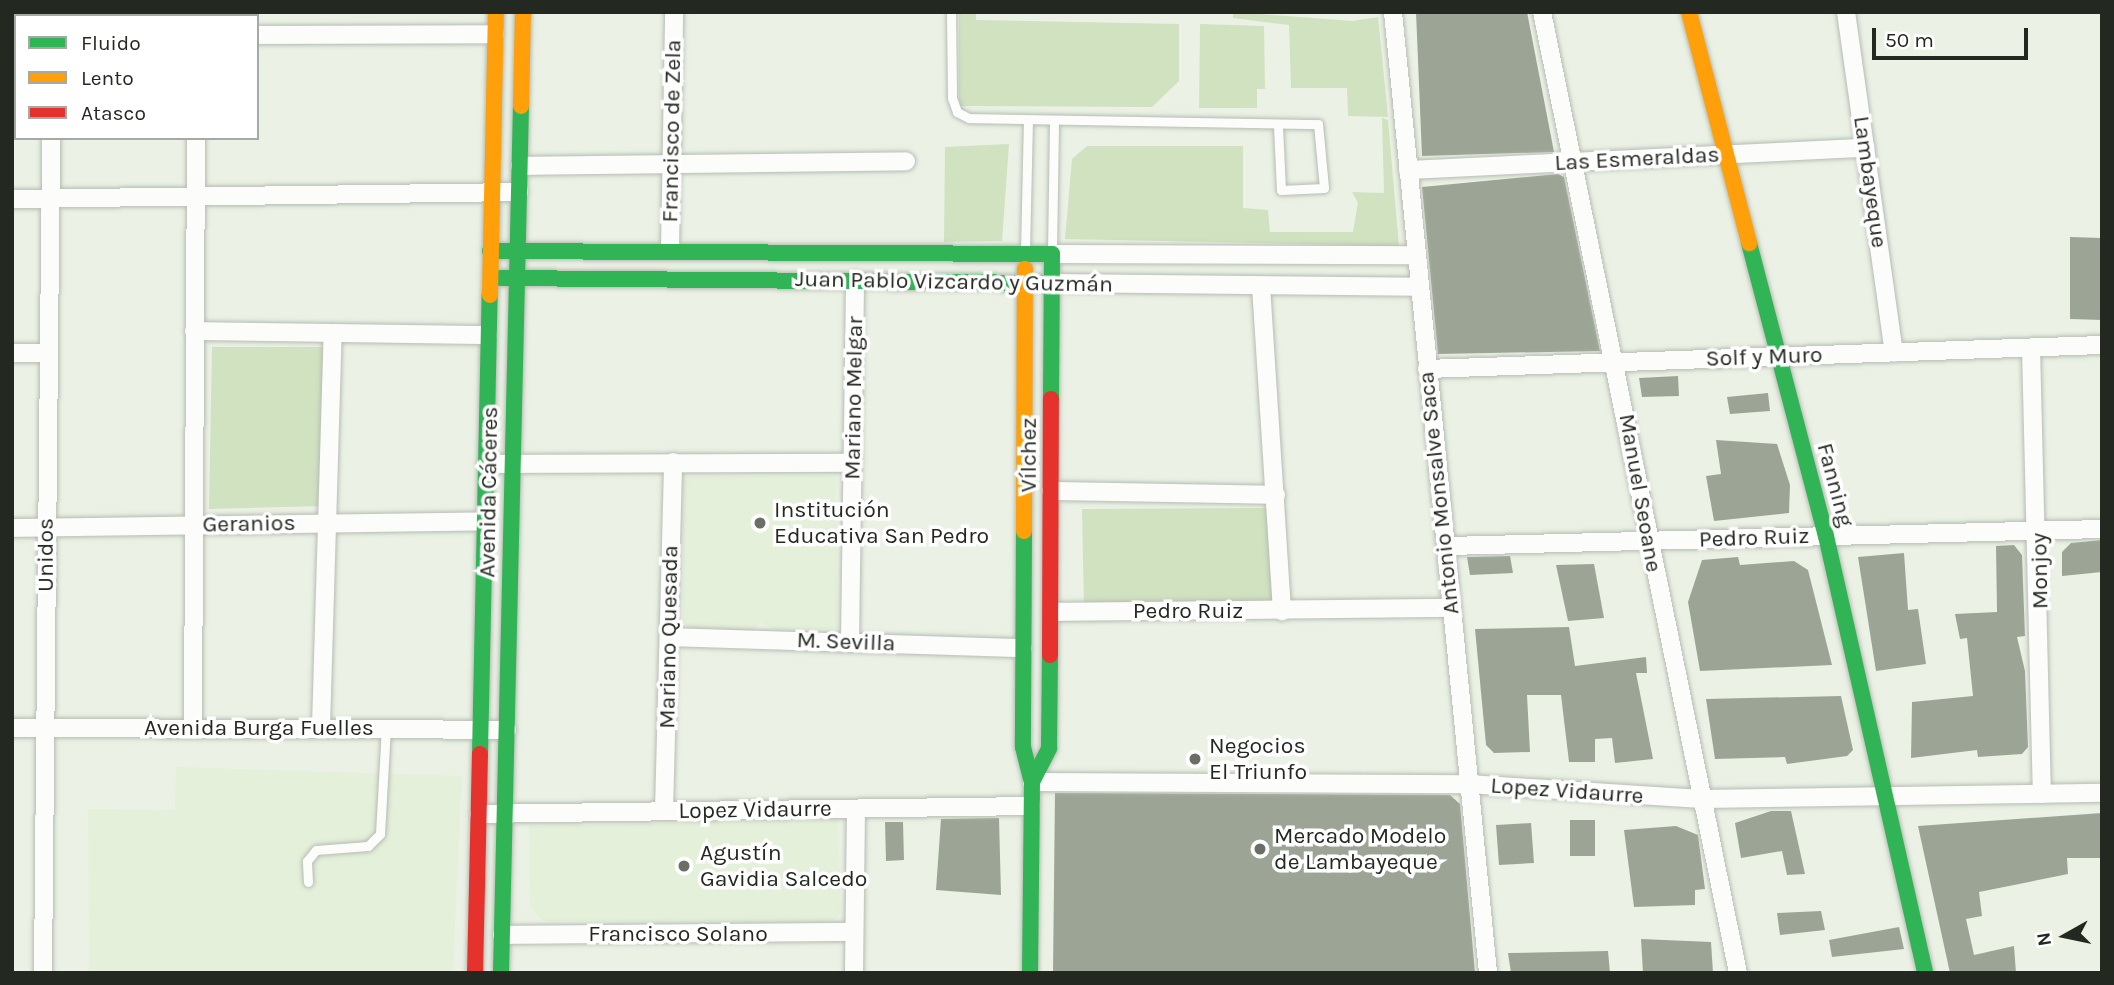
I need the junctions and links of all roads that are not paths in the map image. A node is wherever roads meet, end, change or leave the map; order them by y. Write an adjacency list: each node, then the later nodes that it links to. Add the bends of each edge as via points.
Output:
1 (496, 12): 9 (street, Avenida Cáceres)
2 (523, 12): 20 (street, Avenida Cáceres)
3 (674, 12): 21 (street, Francisco de Zela)
4 (951, 12): 11 (lane, via 957,112)
5 (1393, 12): 22 (street, Antonio Monsalve Saca)
6 (1542, 12): 19 (street, Manuel Seoane)
7 (1689, 12): 17 (street, Fanning)
8 (1846, 12): 16 (street, Lambayeque)
9 (495, 34): 10 (street); 23 (street, Avenida Cáceres)
10 (259, 35)
11 (1028, 123): 12 (lane); 31 (lane, Vílchez)
12 (1054, 123): 13 (lane); 32 (lane, Vílchez)
13 (1278, 126): 13 (lane, via 1318,124 1324,130 1324,188 1281,190)
14 (51, 140): 27 (street, Unidos)
15 (196, 140): 25 (street)
16 (1865, 148): 17 (street, Las Esmeraldas); 46 (street, Lambayeque)
17 (1724, 155): 19 (street, Las Esmeraldas); 49 (street, Fanning)
18 (906, 161): 21 (street)
19 (1573, 162): 22 (street, Las Esmeraldas); 50 (street, Manuel Seoane)
20 (520, 166): 21 (street); 24 (street, Avenida Cáceres)
21 (671, 167): 28 (street, Francisco de Zela)
22 (1408, 170): 33 (street, Antonio Monsalve Saca)
23 (491, 192): 24 (street); 25 (street); 29 (street, Avenida Cáceres)
24 (519, 192): 30 (street, Avenida Cáceres)
25 (196, 194): 27 (street); 41 (street)
26 (12, 198): 27 (street)
27 (51, 198): 48 (street, Unidos)
28 (670, 250): 30 (street, Juan Pablo Vizcardo y Guzmán); 31 (street, Juan Pablo Vizcardo y Guzmán)
29 (490, 251): 30 (street, Juan Pablo Vizcardo y Guzmán); 34 (street, Avenida Cáceres)
30 (518, 251): 35 (street, Avenida Cáceres)
31 (1025, 254): 32 (street, Juan Pablo Vizcardo y Guzmán); 37 (street, Vílchez)
32 (1052, 254): 33 (street, Juan Pablo Vizcardo y Guzmán); 38 (street, Vílchez)
33 (1416, 256): 40 (street, Antonio Monsalve Saca)
34 (489, 278): 35 (street, Juan Pablo Vizcardo y Guzmán); 43 (street, Avenida Cáceres)
35 (517, 278): 36 (street, Juan Pablo Vizcardo y Guzmán); 55 (street, Avenida Cáceres)
36 (855, 280): 37 (street, Juan Pablo Vizcardo y Guzmán); 53 (street, Mariano Melgar)
37 (1024, 283): 38 (street, Juan Pablo Vizcardo y Guzmán); 73 (street, Vílchez)
38 (1052, 283): 39 (street, Juan Pablo Vizcardo y Guzmán); 56 (street, Vílchez)
39 (1261, 286): 40 (street, Juan Pablo Vizcardo y Guzmán); 57 (street)
40 (1418, 288): 51 (street, Antonio Monsalve Saca)
41 (194, 331): 42 (street); 60 (street)
42 (333, 333): 43 (street); 59 (street)
43 (488, 335): 54 (street, Avenida Cáceres)
44 (2102, 345): 45 (street, Solf y Muro)
45 (2031, 348): 46 (street, Solf y Muro); 64 (street, Monjoy)
46 (1894, 352): 49 (street, Solf y Muro)
47 (12, 353): 48 (street)
48 (48, 353): 62 (street, Unidos)
49 (1778, 357): 50 (street, Solf y Muro); 65 (street, Fanning)
50 (1617, 363): 51 (street, Solf y Muro); 66 (street, Manuel Seoane)
51 (1427, 369): 67 (street, Antonio Monsalve Saca)
52 (673, 462): 53 (street); 55 (street); 71 (street, Mariano Quesada)
53 (853, 463): 72 (street, Mariano Melgar)
54 (486, 464): 55 (street); 58 (street, Avenida Cáceres)
55 (513, 464): 80 (street, Avenida Cáceres)
56 (1051, 491): 57 (street); 70 (street, Vílchez)
57 (1276, 495): 69 (street)
58 (485, 521): 59 (street, Geranios); 79 (street, Avenida Cáceres)
59 (327, 523): 60 (street, Geranios); 75 (street)
60 (194, 525): 62 (street, Geranios); 74 (street)
61 (12, 527): 62 (street, Geranios)
62 (47, 527): 77 (street, Unidos)
63 (2102, 529): 64 (street, Pedro Ruiz)
64 (2040, 531): 65 (street, Pedro Ruiz); 84 (street, Monjoy)
65 (1826, 536): 66 (street, Pedro Ruiz); 85 (street, Fanning)
66 (1647, 541): 67 (street, Pedro Ruiz); 86 (street, Manuel Seoane)
67 (1448, 546): 68 (street, Antonio Monsalve Saca)
68 (1450, 608): 69 (street, Pedro Ruiz); 82 (street, Antonio Monsalve Saca)
69 (1282, 611): 70 (street, Pedro Ruiz)
70 (1052, 612): 81 (street, Vílchez, via 1049,748)
71 (668, 637): 72 (street, M. Sevilla); 89 (street, Mariano Quesada)
72 (850, 643): 73 (street, M. Sevilla)
73 (1023, 648): 81 (street, Vílchez, via 1023,747)
74 (193, 727): 75 (street, Avenida Burga Fuelles); 77 (street, Avenida Burga Fuelles)
75 (321, 727): 78 (street, Avenida Burga Fuelles)
76 (12, 728): 77 (street, Avenida Burga Fuelles)
77 (45, 728): 95 (street, Unidos)
78 (386, 728): 79 (street, Avenida Burga Fuelles); 92 (lane, via 380,834 368,846 316,850 307,861)
79 (482, 730): 80 (street, Avenida Burga Fuelles); 91 (street, Avenida Cáceres)
80 (507, 730): 90 (street, Avenida Cáceres)
81 (1032, 782): 82 (street, Lopez Vidaurre); 87 (street, Vílchez)
82 (1468, 784): 86 (street, Lopez Vidaurre); 100 (street, Antonio Monsalve Saca)
83 (2102, 793): 84 (street, Lopez Vidaurre)
84 (2042, 794): 85 (street, Lopez Vidaurre)
85 (1880, 798): 86 (street, Lopez Vidaurre); 102 (street, Fanning)
86 (1702, 799): 101 (street, Manuel Seoane)
87 (1031, 806): 88 (street, Lopez Vidaurre); 99 (street, Vílchez)
88 (856, 809): 89 (street, Lopez Vidaurre); 93 (street)
89 (664, 811): 90 (street, Lopez Vidaurre)
90 (505, 813): 91 (street, Lopez Vidaurre); 94 (street, Avenida Cáceres)
91 (479, 814): 96 (street, Avenida Cáceres)
92 (308, 882)
93 (853, 932): 94 (street, Francisco Solano); 98 (street)
94 (502, 935): 97 (street, Avenida Cáceres)
95 (43, 973)
96 (475, 973)
97 (501, 973)
98 (854, 973)
99 (1030, 973)
100 (1488, 973)
101 (1738, 973)
102 (1925, 973)

